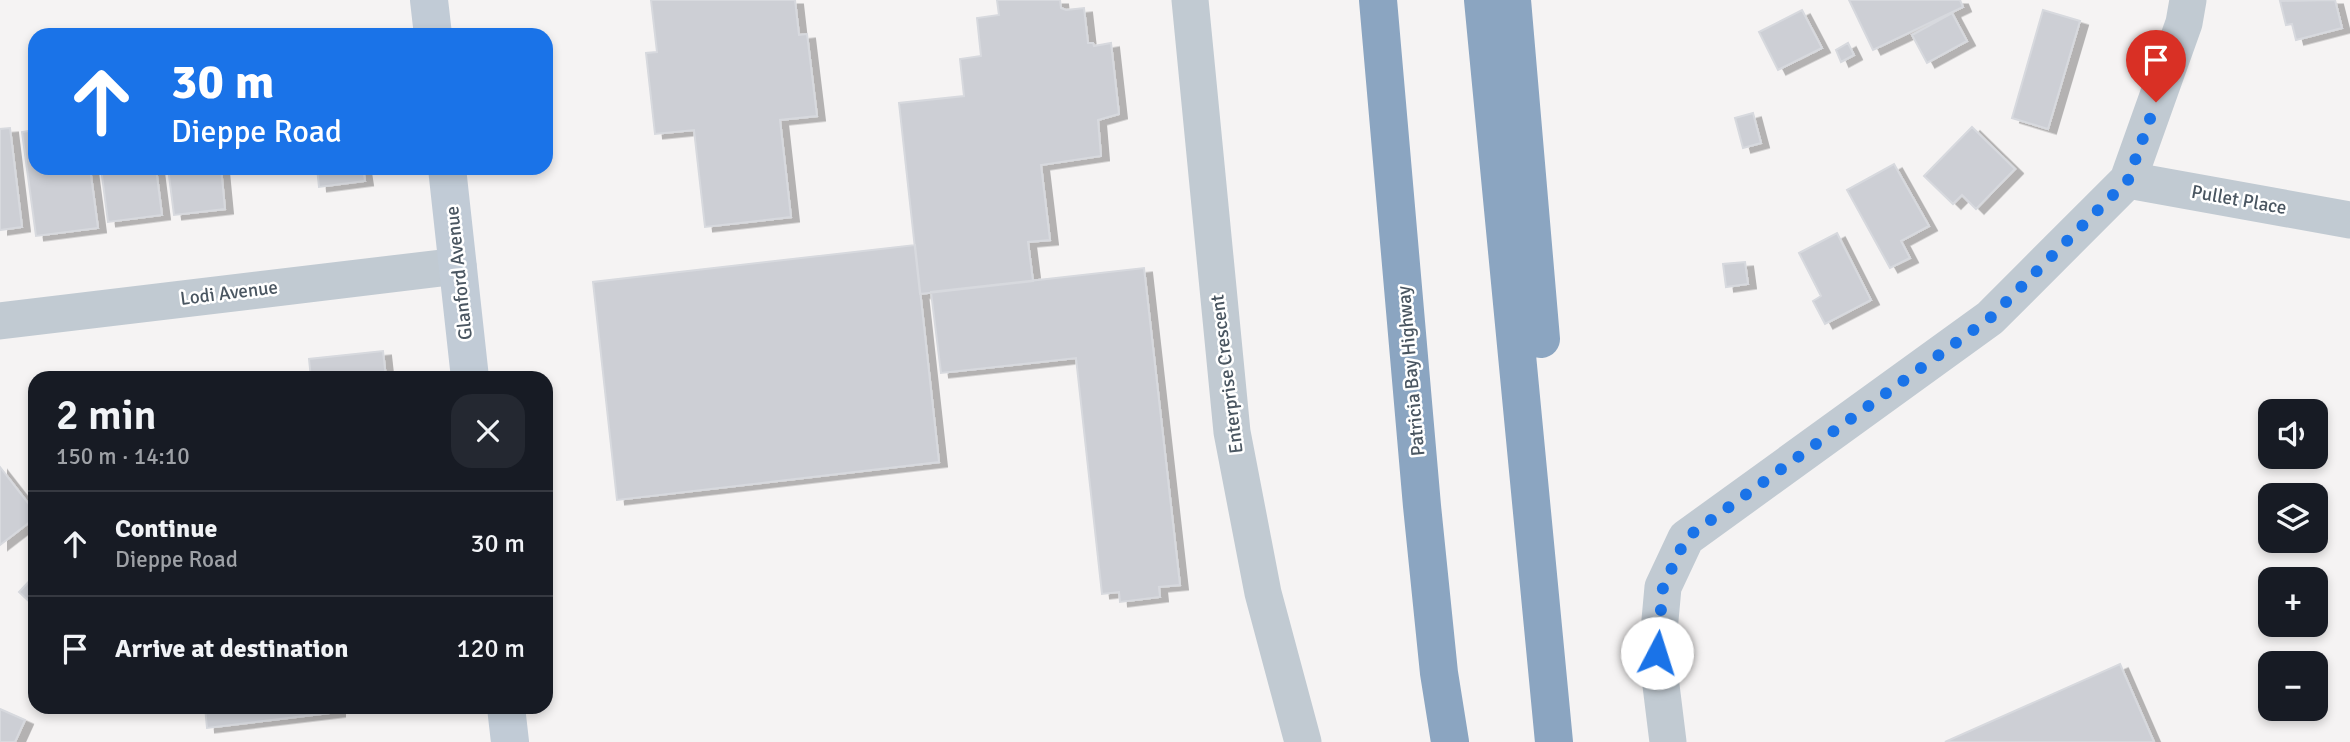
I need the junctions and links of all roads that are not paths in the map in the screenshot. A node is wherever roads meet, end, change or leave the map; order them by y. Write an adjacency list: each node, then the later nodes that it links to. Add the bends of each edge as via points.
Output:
1 (429, 0): 7 (main road)
2 (1190, 0): 17 (street, Enterprise Crescent, via 1232,432 1263,593)
3 (1378, 0): 18 (highway, Patricia Bay Highway, via 1422,506)
4 (1483, 0): 14 (highway)
5 (1512, 0): 14 (highway, via 1548,417)
6 (2188, 0): 9 (street)
7 (432, 28)
8 (448, 175): 11 (main road, Glanford Avenue)
9 (2128, 180): 10 (street, Pullet Place); 20 (street, via 1990,318 1686,538 1663,587 1657,653)
10 (2350, 220)
11 (458, 266): 12 (street, Lodi Avenue); 13 (main road, Glanford Avenue)
12 (0, 321)
13 (469, 371)
14 (1548, 701): 19 (highway)
15 (507, 714): 16 (main road)
16 (510, 742)
17 (1303, 742)
18 (1450, 742)
19 (1554, 742)
20 (1668, 742)

